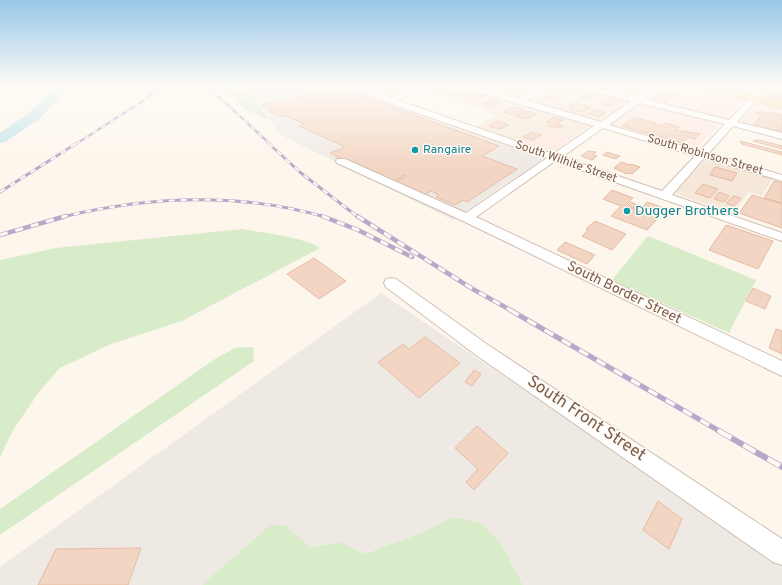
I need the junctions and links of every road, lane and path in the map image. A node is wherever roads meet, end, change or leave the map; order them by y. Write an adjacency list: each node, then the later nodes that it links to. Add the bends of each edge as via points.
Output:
1 (428, 113): 10 (street, South Wilhite Street)
2 (561, 113): 7 (street, South Robinson Street)
3 (618, 113): 7 (street)
4 (691, 113): 6 (street)
5 (739, 113): 6 (street)
6 (730, 123): 8 (street); 9 (street)
7 (602, 125): 9 (street, South Robinson Street); 10 (street)
8 (782, 136)
9 (701, 154): 12 (street, South Robinson Street); 13 (street)
10 (554, 157): 13 (street, South Wilhite Street); 14 (street)
11 (341, 161): 14 (street, South Border Street)
12 (782, 178)
13 (664, 196): 15 (street, South Wilhite Street)
14 (467, 218): 17 (street, South Border Street)
15 (782, 237)
16 (391, 283): 18 (street, South Front Street, via 482,350)
17 (782, 369)
18 (782, 553)

